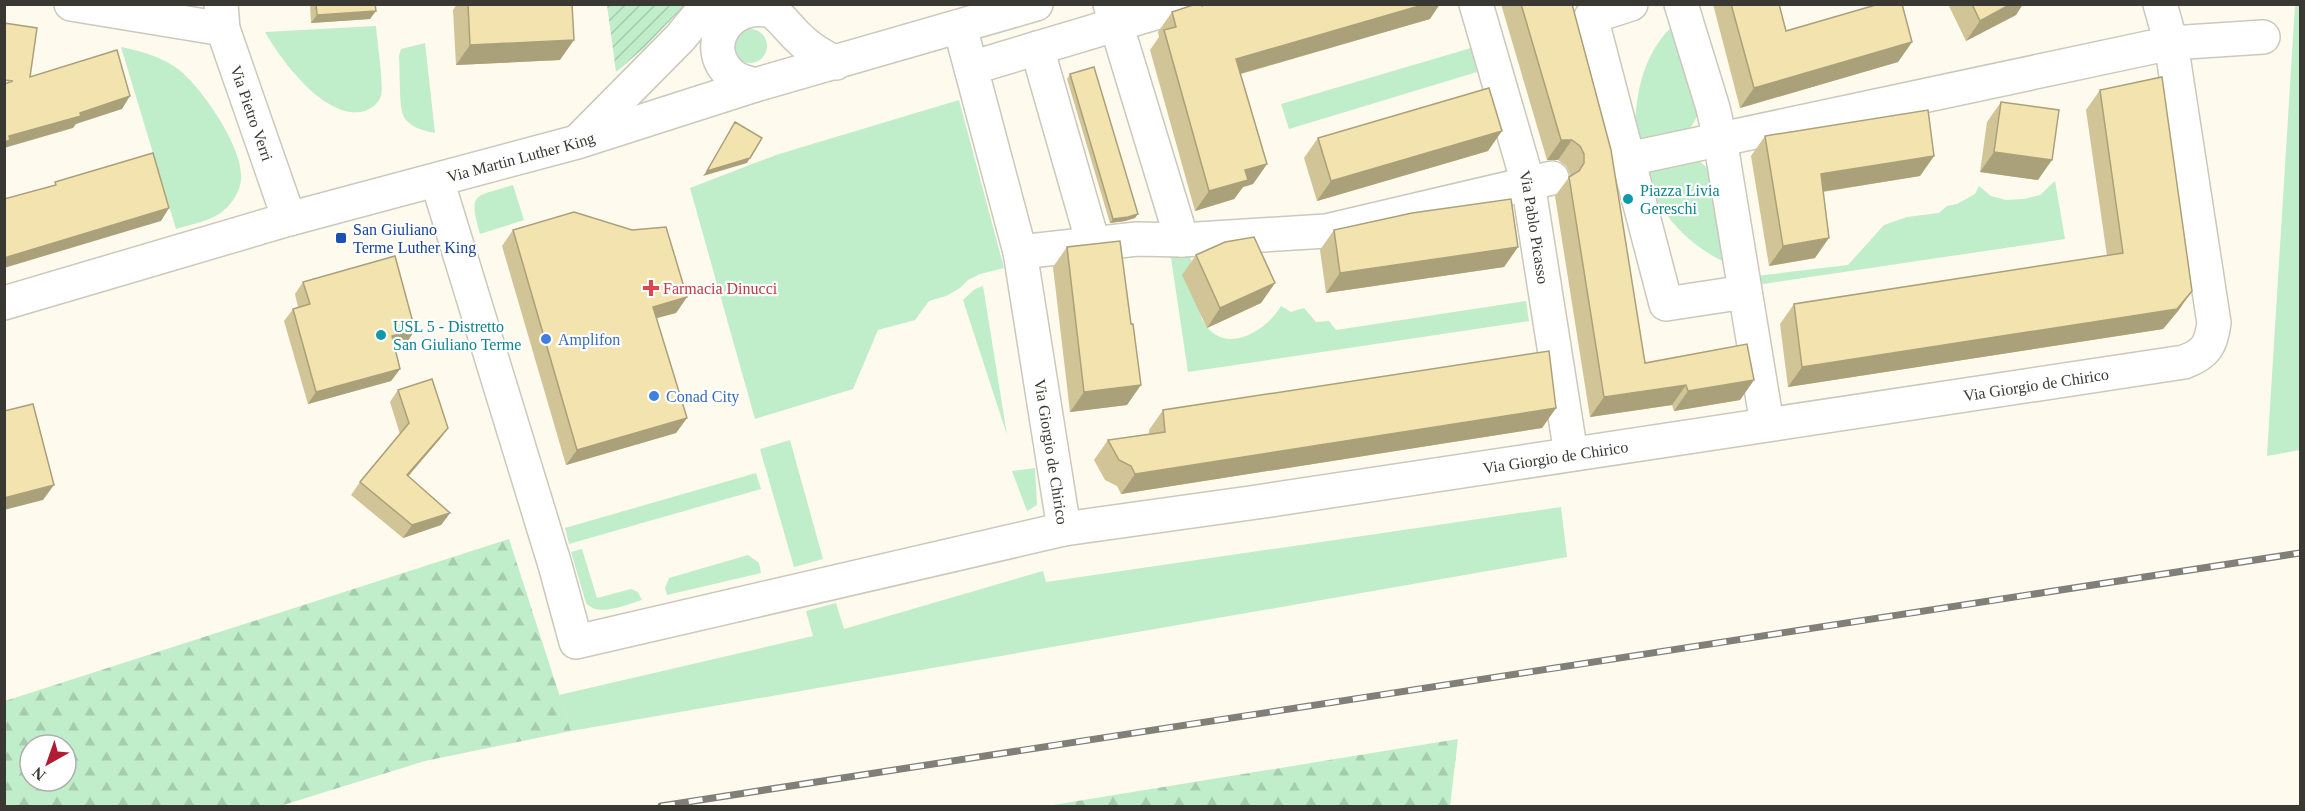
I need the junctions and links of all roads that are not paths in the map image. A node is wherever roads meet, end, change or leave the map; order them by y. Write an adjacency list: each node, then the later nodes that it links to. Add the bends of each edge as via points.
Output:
1 (71, 4): 11 (street)
2 (1036, 4): 12 (street, Via Martin Luther King)
3 (1185, 4): 10 (street)
4 (1476, 4): 23 (street, Via Pablo Picasso)
5 (1630, 4): 21 (street, via 1591,17)
6 (1681, 4): 19 (street)
7 (2160, 4): 14 (street, Via Giorgio de Chirico)
8 (721, 8): 9 (street, via 750,5); 18 (street, via 721,60 733,76); 20 (street, via 680,38)
9 (782, 14): 16 (street, via 803,42); 18 (street, via 790,41 788,63 780,74)
10 (1114, 15): 15 (street); 25 (street)
11 (222, 17): 24 (street, Via Pietro Verri)
12 (960, 27): 16 (street, Via Martin Luther King); 17 (street, Via Giorgio de Chirico)
13 (2263, 37): 14 (street)
14 (2171, 43): 19 (street); 30 (street, Via Giorgio de Chirico, via 2214,323 2212,338 2202,353 2184,362)
15 (1037, 48): 17 (street); 26 (street)
16 (836, 63): 18 (street, Via Martin Luther King)
17 (971, 68): 27 (street, Via Giorgio de Chirico)
18 (763, 83): 20 (street, Via Martin Luther King)
19 (1720, 140): 21 (street); 28 (street)
20 (577, 142): 22 (street, Via Martin Luther King)
21 (1628, 159): 28 (street, via 1666,304)
22 (436, 180): 24 (street, Via Martin Luther King); 32 (street, via 576,642)
23 (1540, 181): 25 (street, via 1326,231); 31 (street, Via Pablo Picasso)
24 (289, 219): 29 (street, Via Martin Luther King)
25 (1182, 240): 26 (street)
26 (1107, 242): 27 (street)
27 (1020, 252): 32 (street, Via Giorgio de Chirico)
28 (1745, 292): 30 (street)
29 (4, 303)
30 (1767, 424): 31 (street, Via Giorgio de Chirico)
31 (1571, 454): 32 (street, Via Giorgio de Chirico)
32 (1064, 529)

